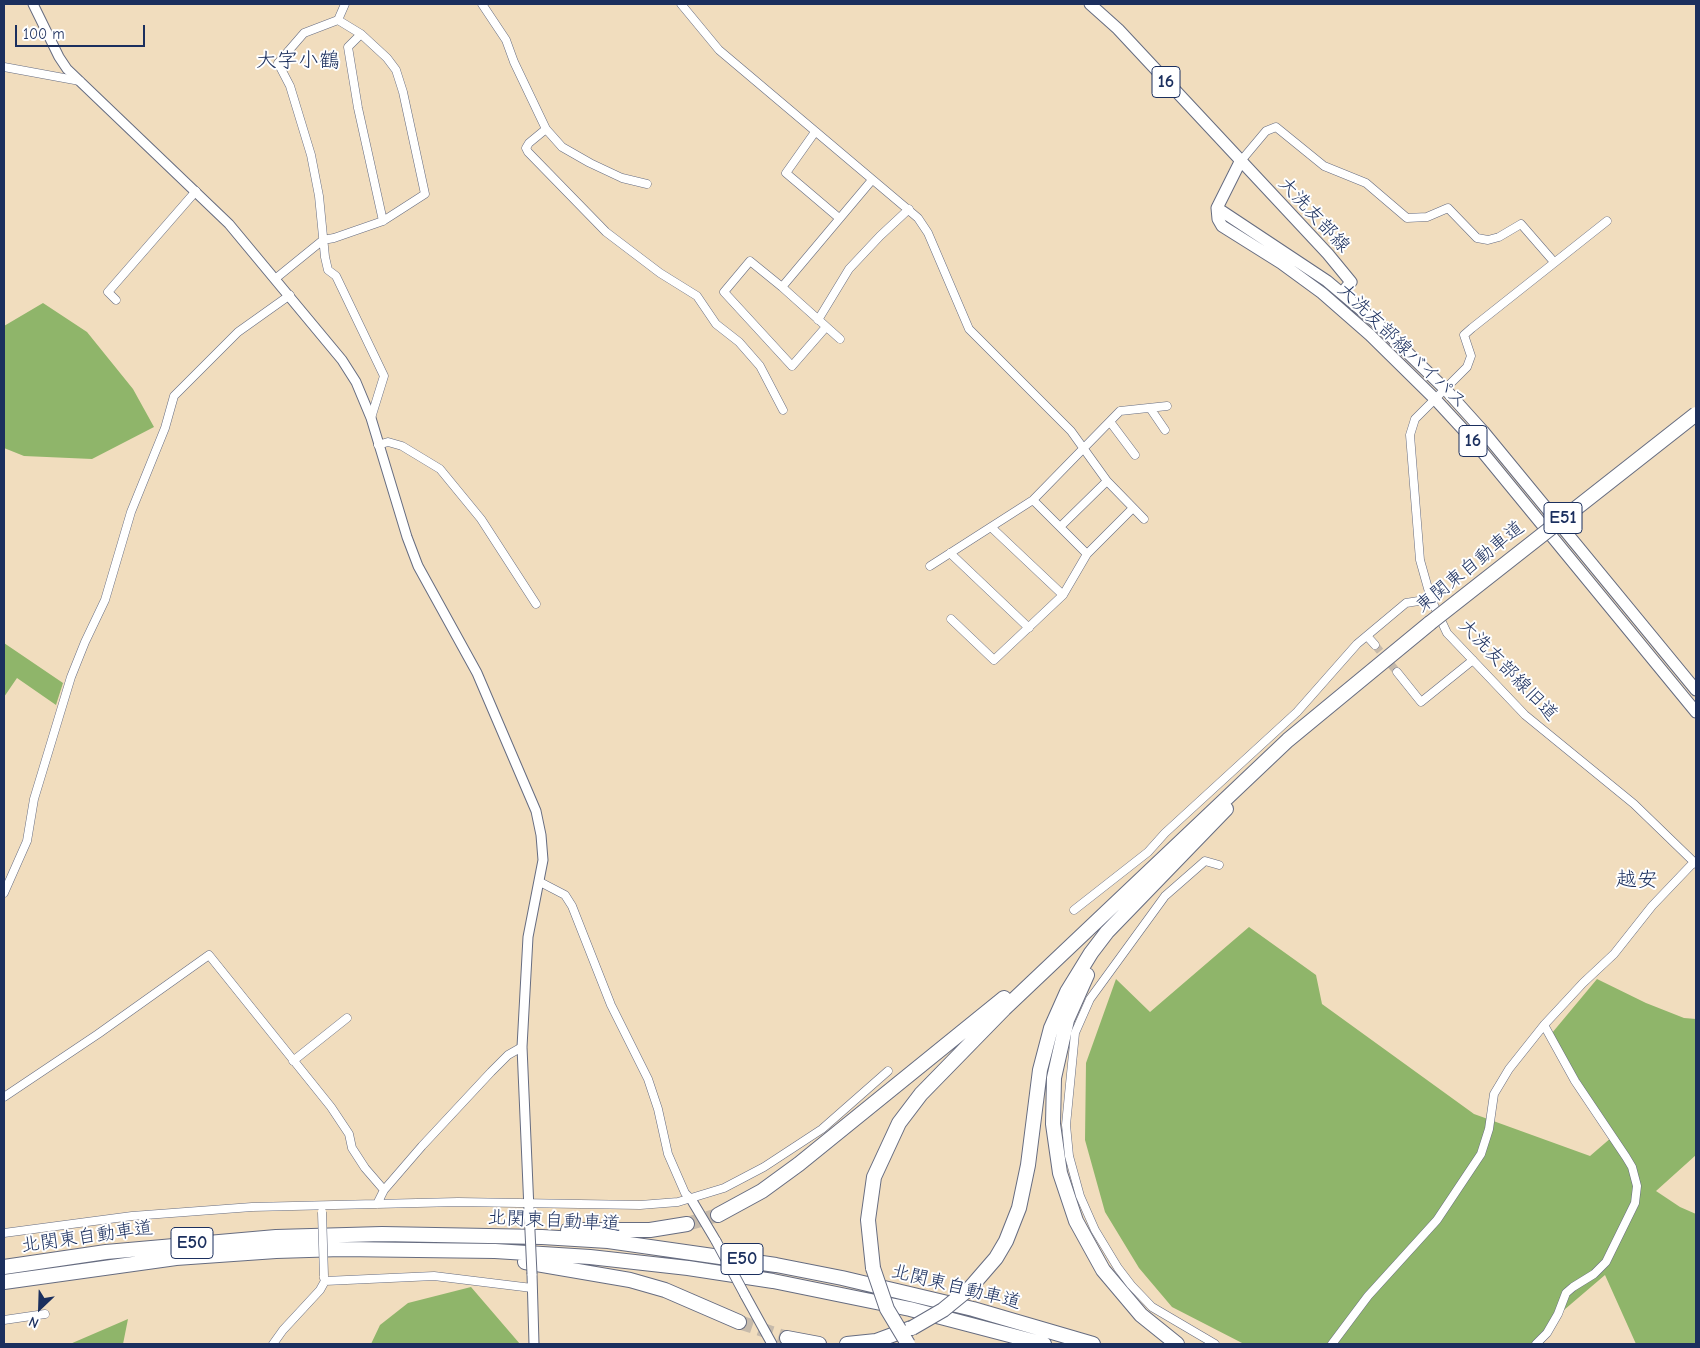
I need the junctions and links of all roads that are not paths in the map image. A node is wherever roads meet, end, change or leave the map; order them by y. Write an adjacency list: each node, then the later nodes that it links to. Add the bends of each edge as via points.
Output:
1 (33, 4): 9 (street, via 59,57)
2 (345, 4): 6 (street)
3 (482, 4): 10 (street, via 506,40)
4 (680, 4): 11 (street, via 719,50)
5 (1090, 4): 12 (main road, 大洗友部線 / 16, via 1118,29)
6 (338, 20): 7 (street); 21 (street, via 304,33 278,63 290,86 311,155)
7 (361, 34): 19 (street, via 348,47); 19 (street, via 396,70 425,194)
8 (4, 67): 9 (street)
9 (80, 81): 15 (street)
10 (546, 129): 14 (street, via 572,154 622,178); 35 (street, via 529,143 528,152 606,232 697,296 716,324 760,366)
11 (815, 132): 13 (street); 18 (street, via 786,173)
12 (1240, 162): 16 (main road); 22 (street, via 1266,131 1276,127 1324,166 1366,183 1407,218 1427,217 1448,208 1477,238 1488,240 1499,238 1521,224); 25 (main road, 大洗友部線 / 16, via 1351,282)
13 (872, 180): 17 (street); 18 (street)
14 (647, 184)
15 (196, 192): 23 (street, via 229,224); 27 (street, via 108,292)
16 (1217, 208): 25 (main road, 大洗友部線バイパス / 16); 32 (main road, 大洗友部線バイパス / 16, via 1222,226 1322,294 1370,335)
17 (909, 209): 28 (street, via 850,269); 41 (street, via 928,233 969,329 1071,431)
18 (839, 218): 24 (street)
19 (383, 221): 21 (street)
20 (1607, 221): 22 (street)
21 (323, 240): 23 (street); 37 (street, via 328,270 336,276 384,376)
22 (1554, 262): 31 (street, 大洗友部線旧道, via 1464,335 1471,356 1467,367)
23 (275, 279): 26 (street)
24 (782, 287): 28 (street); 29 (street, via 750,262 724,292 792,366)
25 (1342, 293): 31 (main road, 大洗友部線バイパス / 16)
26 (290, 296): 37 (street, via 342,360 356,382); 67 (street, via 238,332 174,396 165,428 131,512 105,600 71,677 34,799 27,842)
27 (116, 300)
28 (818, 320): 29 (street)
29 (826, 327): 30 (street)
30 (840, 339)
31 (1446, 390): 32 (street, 大洗友部線旧道); 61 (main road, 大洗友部線バイパス / 16, via 1484,430)
32 (1435, 399): 53 (street, 大洗友部線旧道, via 1415,419 1410,435 1420,560); 62 (main road, 大洗友部線バイパス / 16)
33 (1167, 406): 34 (street)
34 (1150, 408): 38 (street, via 1120,411); 39 (street)
35 (782, 410)
36 (1696, 414): 65 (highway, 東関東自動車道 / E51, bridge, via 1364,678)
37 (371, 418): 40 (street)
38 (1111, 422): 41 (street); 42 (street)
39 (1165, 430)
40 (378, 445): 54 (street, via 388,442 402,446 440,468 481,519); 66 (street, via 418,566 477,673 536,811 543,849)
41 (1084, 450): 43 (street); 44 (street)
42 (1135, 455)
43 (1107, 481): 45 (street); 47 (street)
44 (1033, 500): 47 (street); 48 (street)
45 (1133, 508): 46 (street); 50 (street)
46 (1144, 519)
47 (1060, 527): 50 (street)
48 (992, 528): 49 (street); 52 (street)
49 (950, 553): 51 (street); 56 (street)
50 (1087, 554): 52 (street)
51 (930, 566)
52 (1063, 595): 56 (street)
53 (1431, 599): 57 (street, via 1406,603); 59 (street, 大洗友部線旧道, via 1447,633)
54 (536, 604)
55 (951, 619): 56 (street, via 994,660)
56 (1030, 628)
57 (1367, 636): 58 (street); 68 (street, via 1297,712 1148,852)
58 (1375, 645)
59 (1473, 660): 60 (street, via 1421,702); 63 (street, 大洗友部線旧道, via 1525,715 1634,804)
60 (1397, 672)
61 (1696, 690)
62 (1696, 712)
63 (1695, 863): 70 (street, via 1652,906 1614,954)
64 (1218, 866): 102 (street, via 1205,861 1165,896 1090,999 1075,1033 1066,1125 1069,1156 1080,1196 1095,1230 1118,1268 1152,1307)
65 (1154, 875): 80 (highway, via 867,1111 762,1190); 97 (highway, bridge, via 1082,966 1051,1028 1040,1070 1019,1208 996,1258 970,1288 944,1310 912,1328 876,1341); 98 (highway, bridge, via 1106,915 961,1052 921,1094 899,1123 880,1160 870,1198 868,1240 873,1268 887,1309); 101 (highway, via 1106,943 1081,986 1059,1049 1053,1110 1056,1155 1062,1180 1070,1207 1088,1245 1128,1303)
66 (540, 882): 71 (street, via 528,937); 76 (street, via 565,895 572,906 611,1005 648,1079 668,1154 685,1193)
67 (4, 893)
68 (1074, 910)
69 (347, 1018): 72 (street)
70 (1544, 1025): 103 (street, via 1501,1080 1494,1094 1489,1129 1481,1154 1436,1220 1368,1296); 104 (street, via 1575,1080 1632,1167 1637,1186 1635,1203 1606,1262 1566,1293 1555,1321)
71 (522, 1047): 75 (street, via 490,1072); 78 (street)
72 (293, 1061): 74 (street, via 209,955); 75 (street, via 330,1107 349,1134 352,1148 364,1168)
73 (888, 1071): 76 (street, via 839,1115 796,1147 741,1180 710,1194)
74 (4, 1097)
75 (384, 1190): 77 (street)
76 (691, 1198): 78 (street, via 640,1205); 95 (street, bridge)
77 (377, 1204): 78 (street); 79 (street)
78 (529, 1206): 88 (street, bridge)
79 (322, 1209): 82 (street, via 252,1207 132,1216); 86 (street, bridge)
80 (718, 1215)
81 (687, 1224): 83 (highway, via 650,1230 496,1228)
82 (4, 1233)
83 (382, 1234): 85 (highway, 北関東自動車道 / E50, via 176,1244); 100 (highway, 北関東自動車道 / E50, via 542,1237 689,1251 776,1265 914,1294)
84 (341, 1249): 87 (highway, 北関東自動車道 / E50, via 176,1258); 91 (highway, via 504,1260 581,1270 665,1290); 99 (highway, 北関東自動車道 / E50, via 495,1251 688,1268 839,1293 970,1323)
85 (4, 1267)
86 (324, 1278): 88 (street, via 434,1276); 93 (street, via 320,1290)
87 (4, 1282)
88 (532, 1288): 94 (street)
89 (45, 1314): 90 (street)
90 (4, 1320)
91 (740, 1322)
92 (787, 1338): 96 (highway)
93 (273, 1344)
94 (534, 1344)
95 (772, 1344)
96 (819, 1344)
97 (847, 1344)
98 (908, 1344)
99 (1044, 1344)
100 (1093, 1344)
101 (1176, 1344)
102 (1215, 1344)
103 (1332, 1344)
104 (1536, 1344)

